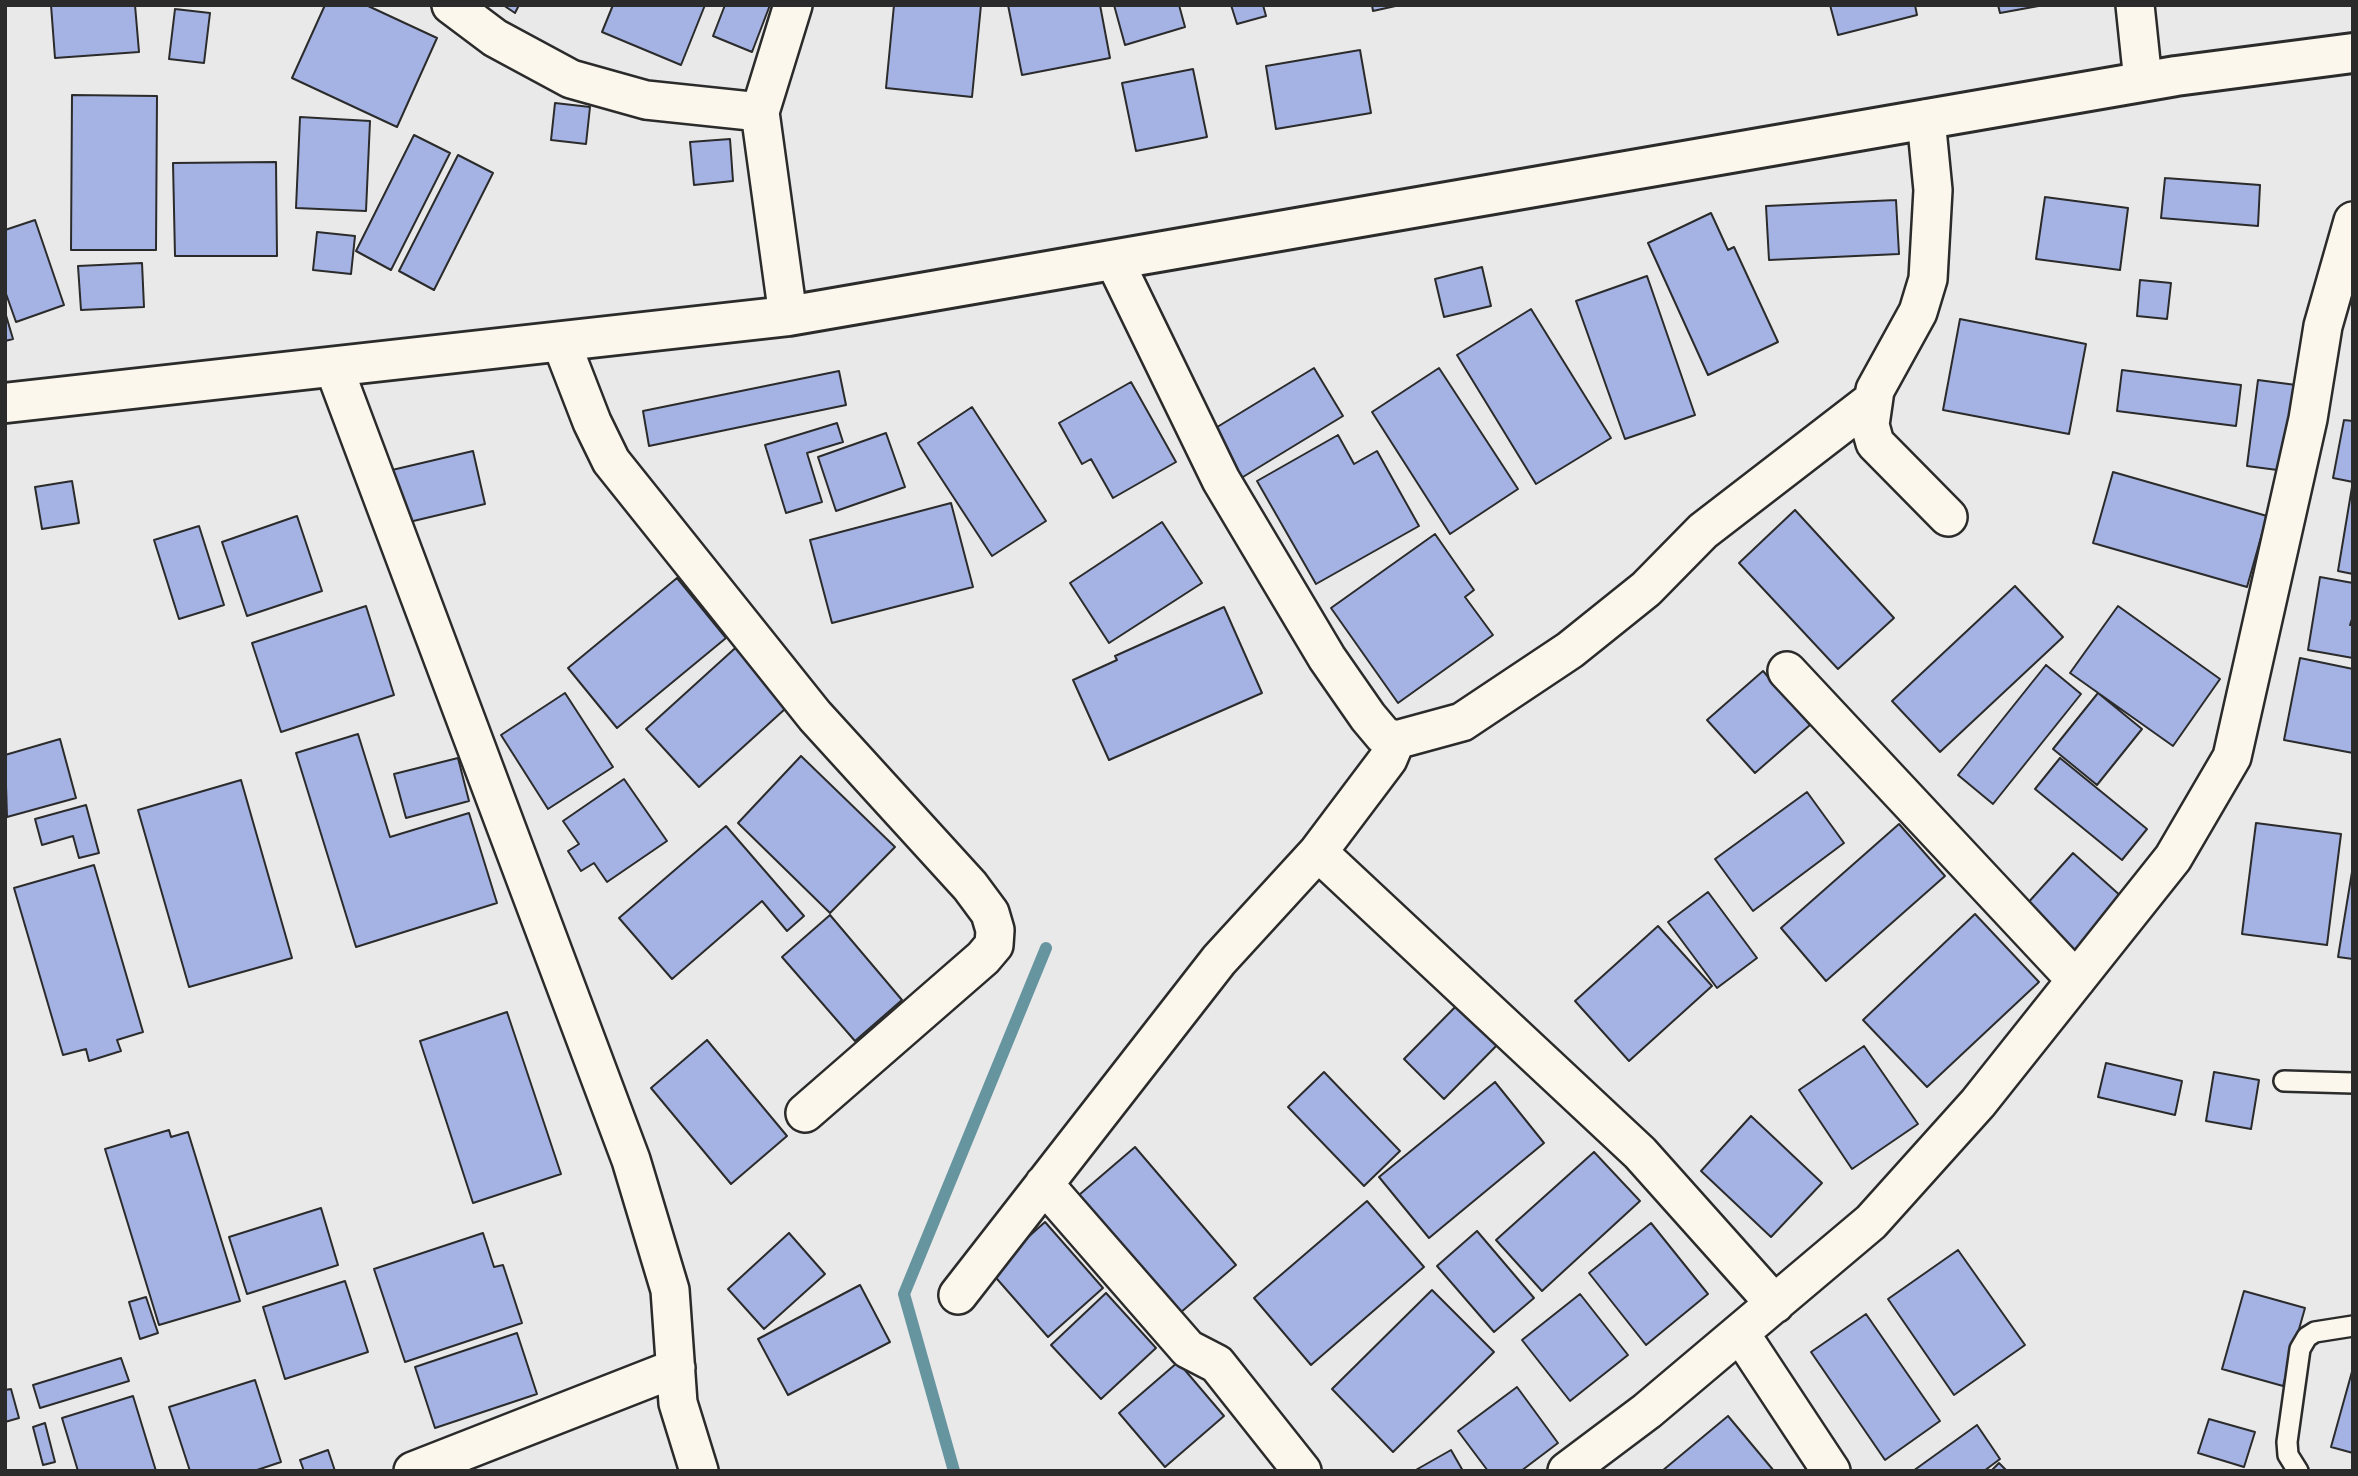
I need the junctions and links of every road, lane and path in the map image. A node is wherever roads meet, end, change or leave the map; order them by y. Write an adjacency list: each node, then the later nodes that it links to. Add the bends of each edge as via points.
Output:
1 (451, 5): 6 (street, via 495,38 571,79 646,100)
2 (793, 5): 6 (street)
3 (2135, 5): 5 (street)
4 (2353, 54): 5 (street)
5 (2143, 81): 7 (street)
6 (760, 112): 10 (street)
7 (1926, 119): 9 (street); 13 (street, via 1933,190 1928,279 1918,312)
8 (2353, 221): 19 (street, via 2323,326 2308,419 2232,757 2173,858)
9 (1114, 260): 10 (street); 17 (street, via 1221,480 1327,658 1368,717 1384,736)
10 (788, 316): 11 (street)
11 (561, 342): 12 (street); 22 (street, via 611,461 815,716 990,913 993,945 983,958)
12 (334, 368): 14 (street); 28 (street, via 631,1160 670,1290)
13 (1873, 400): 15 (street, via 1870,425 1875,443); 17 (street, via 1703,531 1646,589 1570,650 1462,722)
14 (5, 403)
15 (1948, 517)
16 (1787, 671): 19 (street)
17 (1396, 740): 18 (street, via 1388,758)
18 (1318, 852): 23 (street, via 1219,960); 25 (street, via 1640,1153)
19 (2076, 980): 25 (street, via 1978,1103 1871,1223)
20 (2284, 1081): 21 (lane)
21 (2353, 1083)
22 (805, 1113)
23 (1044, 1184): 24 (street); 31 (street, via 1188,1349 1217,1364)
24 (958, 1295)
25 (1775, 1304): 27 (street)
26 (2353, 1326): 34 (lane, via 2315,1332 2300,1349 2287,1442 2288,1455)
27 (1740, 1333): 32 (street); 33 (street)
28 (676, 1368): 29 (street); 30 (street, via 678,1403)
29 (413, 1471)
30 (699, 1471)
31 (1302, 1471)
32 (1567, 1471)
33 (1831, 1471)
34 (2298, 1471)

